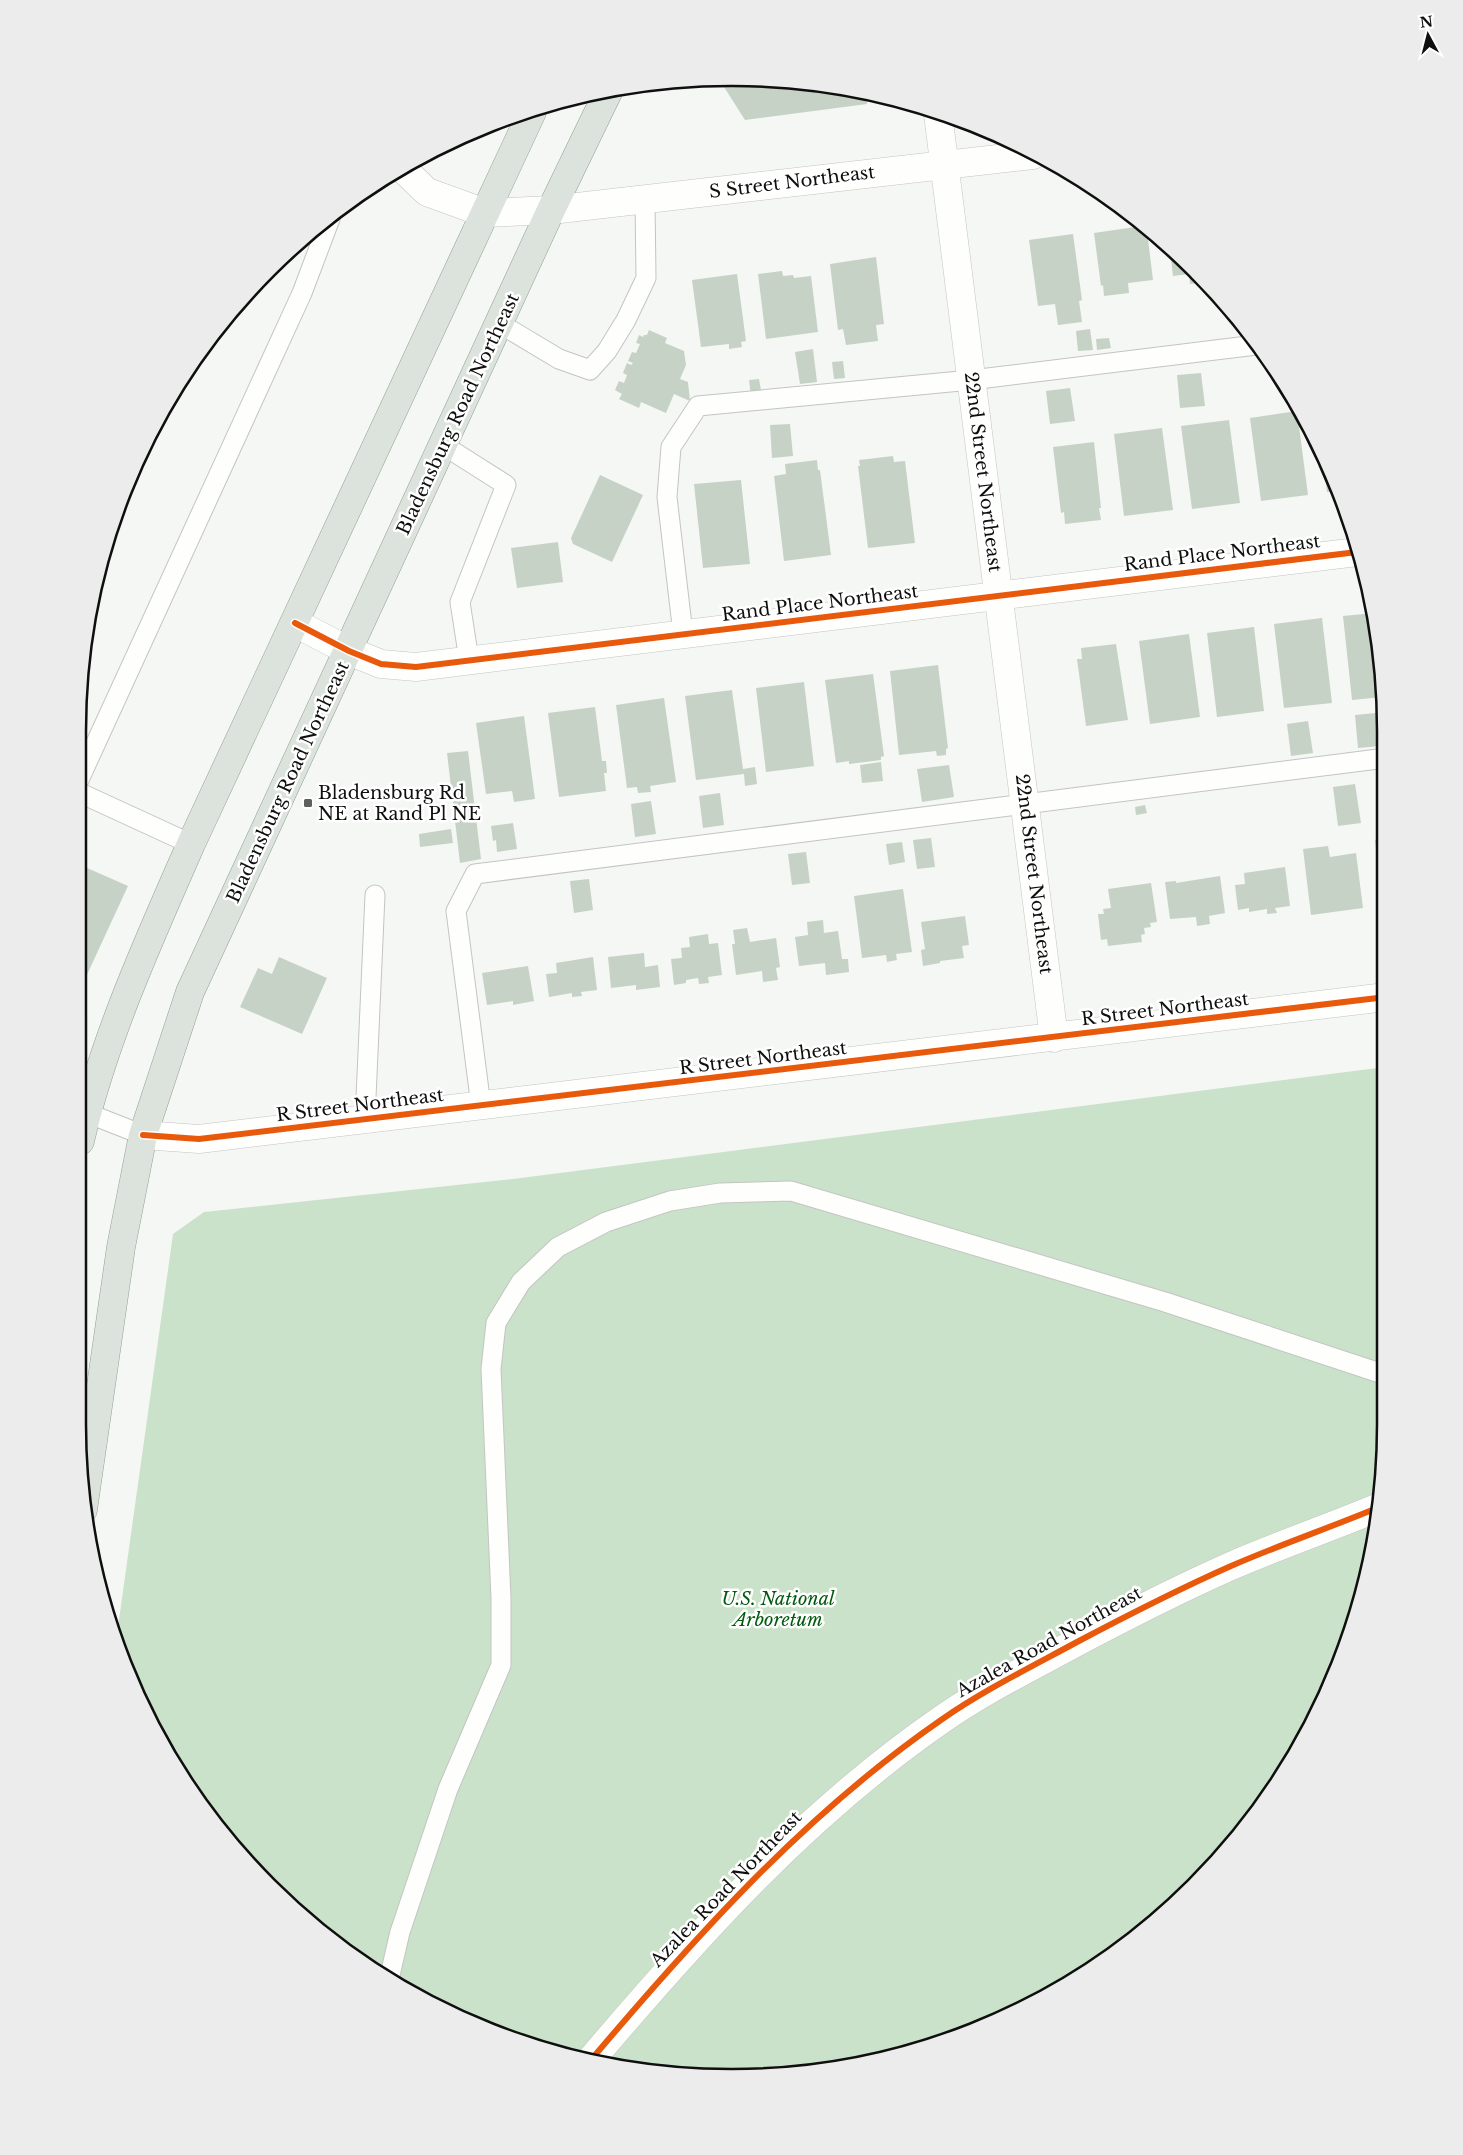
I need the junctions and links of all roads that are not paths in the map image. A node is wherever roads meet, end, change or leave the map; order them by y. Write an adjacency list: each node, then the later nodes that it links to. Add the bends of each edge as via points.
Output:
1 (604, 99): 8 (main road, Bladensburg Road Northeast)
2 (529, 119): 9 (main road)
3 (939, 120): 5 (street, 22nd Street Northeast)
4 (1021, 155): 5 (street, S Street Northeast)
5 (944, 164): 7 (street, S Street Northeast); 13 (street, 22nd Street Northeast)
6 (408, 174): 9 (street, via 427,192)
7 (644, 200): 8 (street, S Street Northeast); 11 (lane, via 646,278 626,320 607,351 590,370 559,359)
8 (551, 210): 9 (street, S Street Northeast); 11 (main road, Bladensburg Road Northeast)
9 (485, 212): 17 (main road)
10 (326, 231): 22 (lane, via 302,293)
11 (499, 323): 14 (main road, Bladensburg Road Northeast)
12 (1248, 346): 13 (lane)
13 (971, 380): 16 (street, 22nd Street Northeast); 18 (lane, via 698,406 671,447 667,497)
14 (443, 445): 19 (main road, Bladensburg Road Northeast); 20 (lane, via 506,485 460,602)
15 (1352, 553): 16 (street, Rand Place Northeast)
16 (999, 596): 18 (street, Rand Place Northeast); 24 (street, 22nd Street Northeast)
17 (295, 623): 19 (street, Rand Place Northeast); 25 (main road)
18 (684, 634): 20 (street, Rand Place Northeast)
19 (349, 651): 20 (street, Rand Place Northeast, via 392,666 416,667); 33 (main road, Bladensburg Road Northeast, via 190,992)
20 (469, 660)
21 (1377, 759): 24 (lane)
22 (86, 765)
23 (86, 796): 25 (lane)
24 (1025, 803): 28 (street, 22nd Street Northeast); 29 (lane, via 475,874 456,911)
25 (191, 844): 30 (main road, via 139,961)
26 (375, 895): 32 (lane)
27 (1377, 998): 28 (street, R Street Northeast)
28 (1054, 1038): 29 (street, R Street Northeast)
29 (481, 1106): 32 (street, R Street Northeast)
30 (86, 1107)
31 (86, 1113): 33 (lane)
32 (364, 1120): 33 (street, R Street Northeast, via 199,1139)
33 (142, 1135): 35 (main road, Bladensburg Road Northeast)
34 (1377, 1372): 37 (lane, via 1165,1302 791,1191 720,1193 670,1201 606,1222 558,1247 521,1282 496,1323 491,1369 501,1665 448,1789 400,1932)
35 (89, 1472)
36 (1371, 1511): 38 (street, Azalea Road Northeast, via 1178,1590 1017,1673 932,1726 860,1781 787,1846 665,1973)
37 (391, 1971)
38 (596, 2054)

